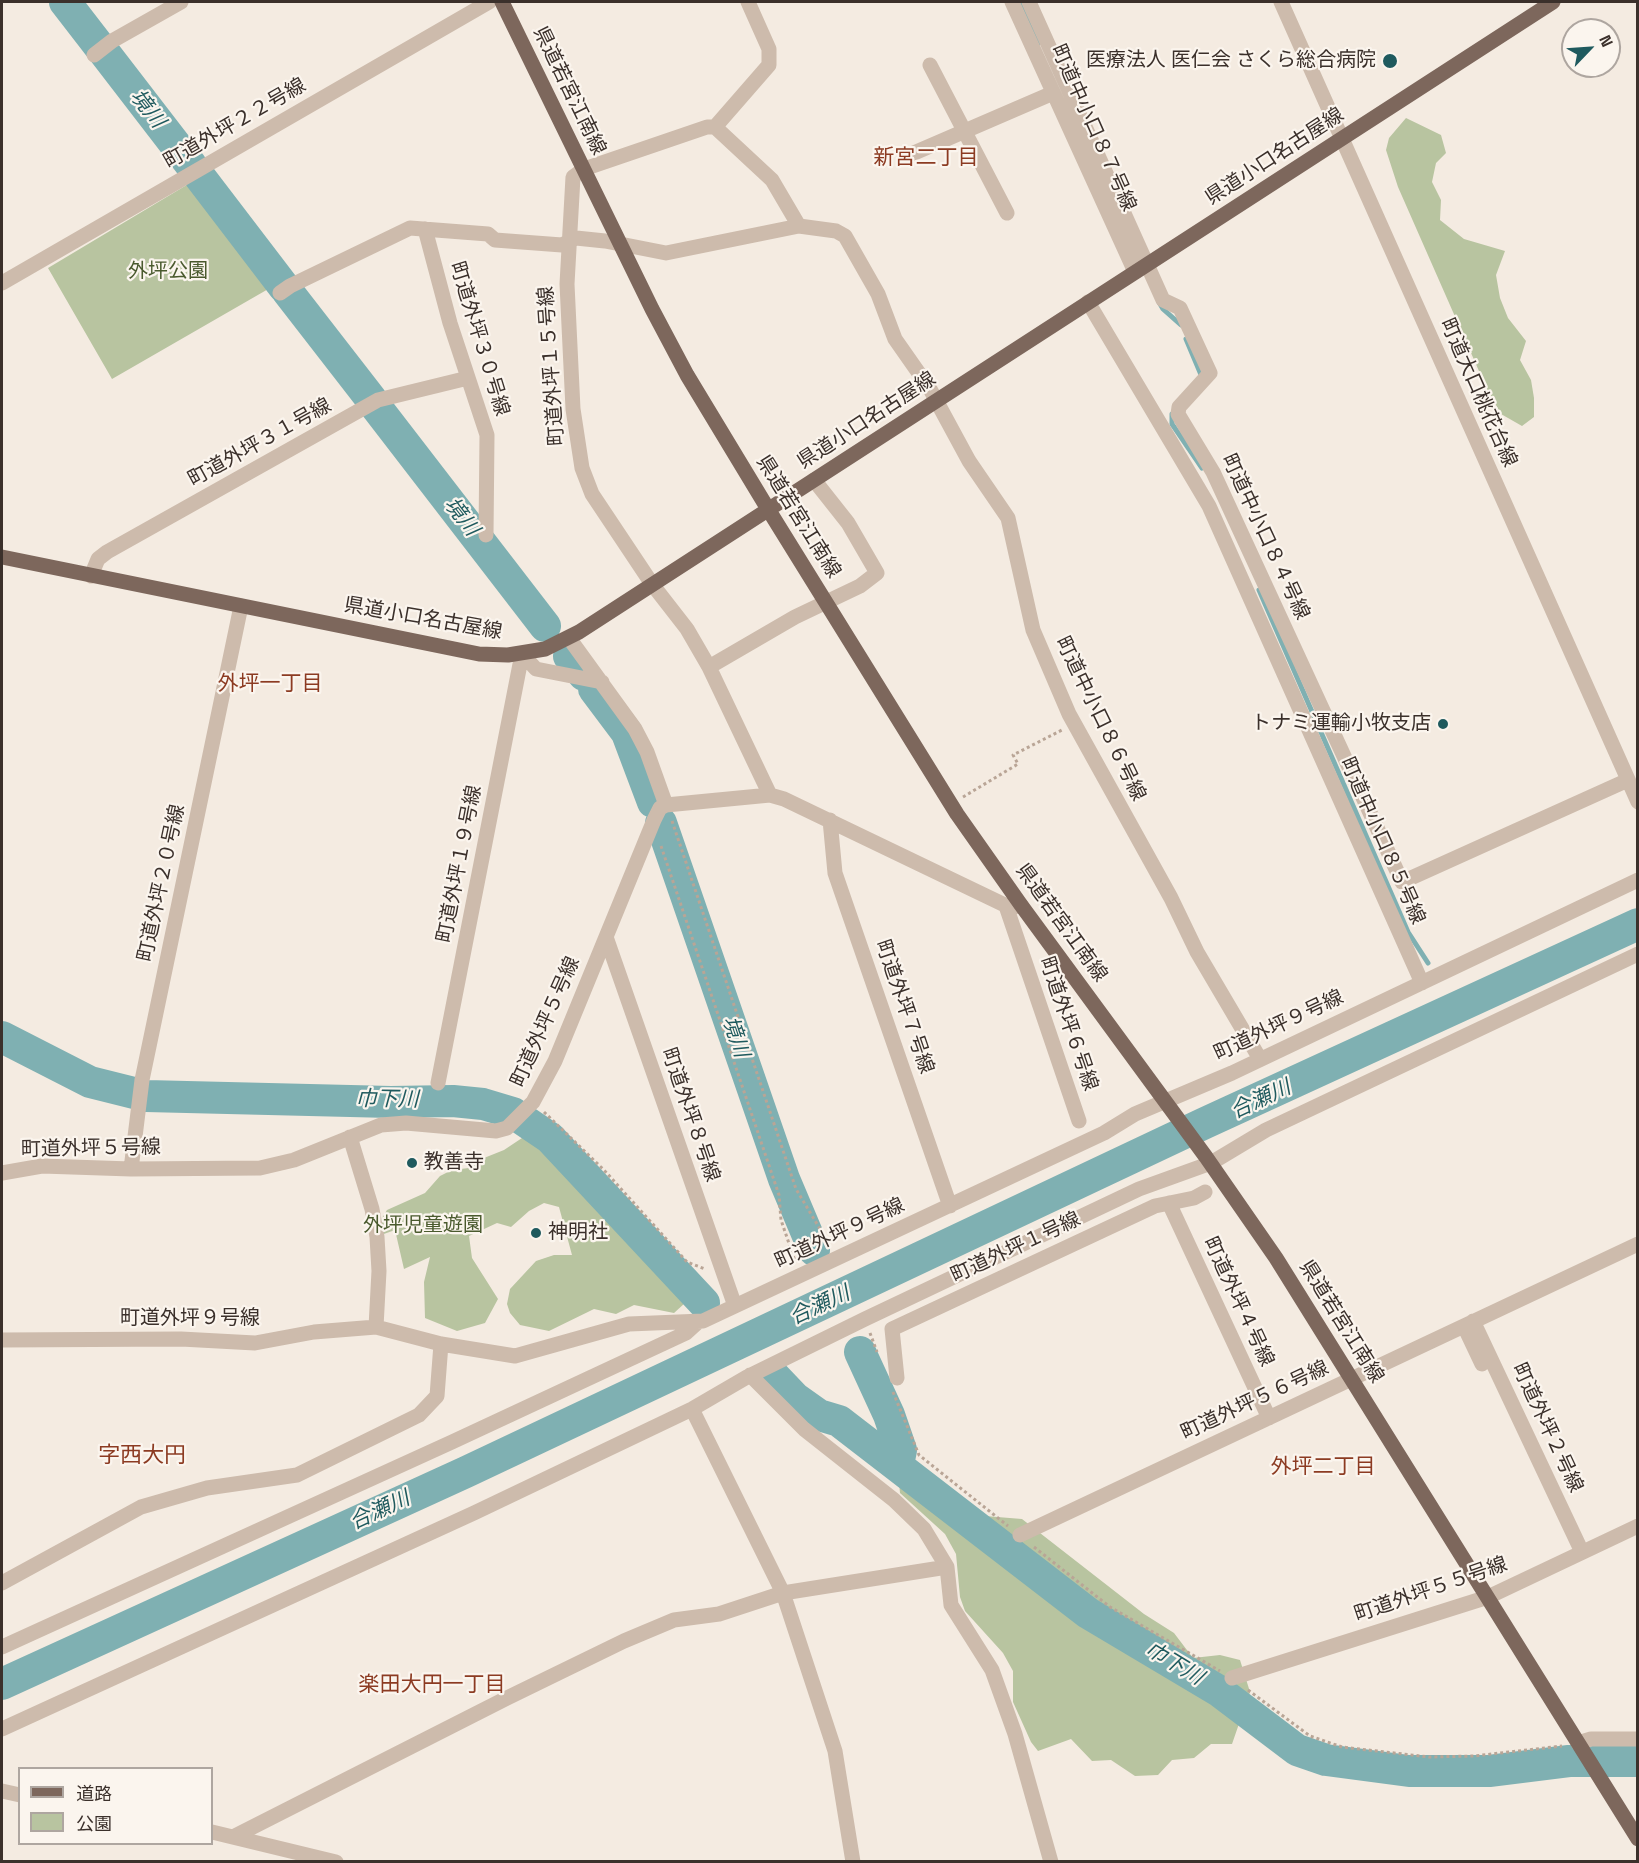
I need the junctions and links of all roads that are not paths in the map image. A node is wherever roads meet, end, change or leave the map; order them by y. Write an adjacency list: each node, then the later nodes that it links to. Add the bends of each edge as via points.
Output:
1 (181, 2): 9 (street)
2 (489, 2): 23 (street, 町道外坪２２号線)
3 (502, 2): 16 (main road, 県道若宮江南線)
4 (748, 2): 12 (street, via 769,49 769,65)
5 (1012, 2): 11 (street, 町道中小口８７号線)
6 (1029, 2): 22 (street, 町道中小口８４号線)
7 (1281, 2): 14 (street, 町道大口桃花台線)
8 (1553, 2): 14 (main road, 県道小口名古屋線)
9 (99, 51)
10 (930, 65): 13 (street)
11 (1053, 93): 13 (street); 22 (street, 町道中小口８７号線)
12 (715, 127): 16 (street); 18 (street, via 772,180)
13 (964, 132): 15 (street); 17 (street)
14 (1342, 138): 22 (main road, 県道小口名古屋線); 40 (street, 町道大口桃花台線)
15 (915, 153)
16 (584, 169): 20 (street, 町道外坪１５号線, via 577,172 571,184); 21 (main road, 県道若宮江南線)
17 (1007, 213)
18 (799, 226): 21 (street, via 666,254); 27 (street, 町道中小口８６号線, via 845,236 878,294 895,339)
19 (425, 229): 20 (street, via 488,234 495,240); 24 (street, via 410,228); 26 (street, 町道外坪３０号線)
20 (568, 243): 21 (street, via 576,238); 33 (street, 町道外坪１５号線, via 568,346 582,468 592,494)
21 (618, 243): 29 (main road, 県道若宮江南線, via 687,375)
22 (1141, 268): 25 (main road, 県道小口名古屋線); 40 (street, 町道中小口８４号線, via 1163,300 1180,308 1210,373 1179,407 1179,414 1213,472 1402,882)
23 (2, 283)
24 (284, 290)
25 (1089, 302): 27 (main road, 県道小口名古屋線); 49 (street, 町道中小口８５号線, via 1209,506)
26 (468, 378): 30 (street, 町道外坪３０号線, via 487,435); 32 (street, 町道外坪３１号線, via 374,403 107,552 98,559)
27 (936, 401): 28 (main road, 県道小口名古屋線); 50 (street, 町道中小口８６号線, via 969,461 1008,518 1033,630 1075,723 1197,952)
28 (814, 480): 29 (main road, 県道小口名古屋線); 34 (street, via 848,523 877,573 860,586)
29 (768, 509): 33 (main road, 県道小口名古屋線); 34 (main road, 県道若宮江南線)
30 (486, 535)
31 (2, 557): 32 (main road, 県道小口名古屋線)
32 (91, 576): 35 (main road, 県道小口名古屋線)
33 (652, 584): 36 (main road, 県道小口名古屋線); 38 (street, 町道外坪１５号線, via 687,629)
34 (826, 601): 38 (street); 46 (main road, 県道若宮江南線)
35 (241, 606): 37 (main road, 県道小口名古屋線, via 479,654); 56 (street, 町道外坪２０号線, via 142,1080)
36 (562, 641): 37 (main road, 県道小口名古屋線); 39 (street)
37 (522, 654): 39 (street, via 536,669); 51 (street, 町道外坪１９号線)
38 (709, 667): 41 (street, 町道外坪１５号線)
39 (593, 681): 43 (street, via 622,708 647,752)
40 (1628, 780): 42 (street, 町道大口桃花台線)
41 (770, 795): 43 (street); 44 (street)
42 (1638, 802)
43 (658, 815): 47 (street, 町道外坪５号線)
44 (830, 820): 46 (street); 60 (street, 町道外坪７号線, via 835,873)
45 (1638, 880): 49 (street, 町道外坪９号線)
46 (1014, 906): 52 (main road, 県道若宮江南線); 53 (street, 町道外坪６号線)
47 (606, 937): 54 (street, 町道外坪５号線, via 555,1061 530,1105 510,1126 496,1131 406,1123 381,1125); 62 (street, 町道外坪８号線)
48 (1638, 954): 55 (street)
49 (1422, 982): 50 (street, 町道外坪９号線)
50 (1260, 1059): 52 (street, 町道外坪９号線)
51 (438, 1083)
52 (1168, 1103): 55 (main road, 県道若宮江南線); 60 (street, 町道外坪９号線)
53 (1079, 1121)
54 (350, 1137): 56 (street, 町道外坪５号線, via 294,1160 260,1168); 65 (street, via 377,1237)
55 (1208, 1160): 68 (street, via 1139,1189); 69 (main road, 県道若宮江南線)
56 (131, 1169): 57 (street, 町道外坪５号線, via 42,1166)
57 (2, 1173)
58 (1205, 1192): 59 (street, 町道外坪１号線)
59 (1169, 1203): 70 (street, 町道外坪１号線, via 892,1329); 72 (street, 町道外坪４号線)
60 (950, 1206): 62 (street, 町道外坪９号線)
61 (1638, 1244): 64 (street, 町道外坪５６号線)
62 (735, 1306): 63 (street, 町道外坪９号線)
63 (697, 1322): 67 (street, 町道外坪９号線, via 629,1324 515,1356); 80 (street, via 686,1333)
64 (1468, 1324): 69 (street, 町道外坪５６号線); 75 (street, 町道外坪２号線)
65 (376, 1327): 66 (street, 町道外坪９号線, via 314,1332 255,1343 181,1339); 67 (street, 町道外坪９号線)
66 (2, 1340)
67 (441, 1344): 77 (street, via 437,1396 419,1415 297,1475 207,1488 141,1507)
68 (750, 1375): 71 (street); 76 (street, via 818,1441 894,1500 924,1529)
69 (1353, 1378): 72 (street, 町道外坪５６号線); 79 (main road, 県道若宮江南線)
70 (895, 1384)
71 (692, 1408): 78 (street); 82 (street)
72 (1269, 1418): 74 (street, 町道外坪５６号線)
73 (1638, 1526): 75 (street, 町道外坪５５号線)
74 (1020, 1535)
75 (1578, 1555): 79 (street, 町道外坪５５号線)
76 (947, 1568): 78 (street); 92 (street, via 951,1605 992,1670 1015,1734)
77 (2, 1584)
78 (783, 1593): 88 (street, via 719,1614 674,1620 624,1641); 91 (street, via 836,1751)
79 (1488, 1597): 81 (street, 町道外坪５５号線); 84 (main road, 県道若宮江南線)
80 (2, 1647)
81 (1232, 1678)
82 (2, 1729)
83 (1638, 1739): 84 (street, via 1591,1739)
84 (1580, 1746): 89 (main road, 県道若宮江南線)
85 (2, 1791): 86 (street)
86 (18, 1795)
87 (213, 1832): 88 (street)
88 (235, 1836): 90 (street)
89 (1638, 1839)
90 (336, 1862)
91 (853, 1862)
92 (1051, 1862)

